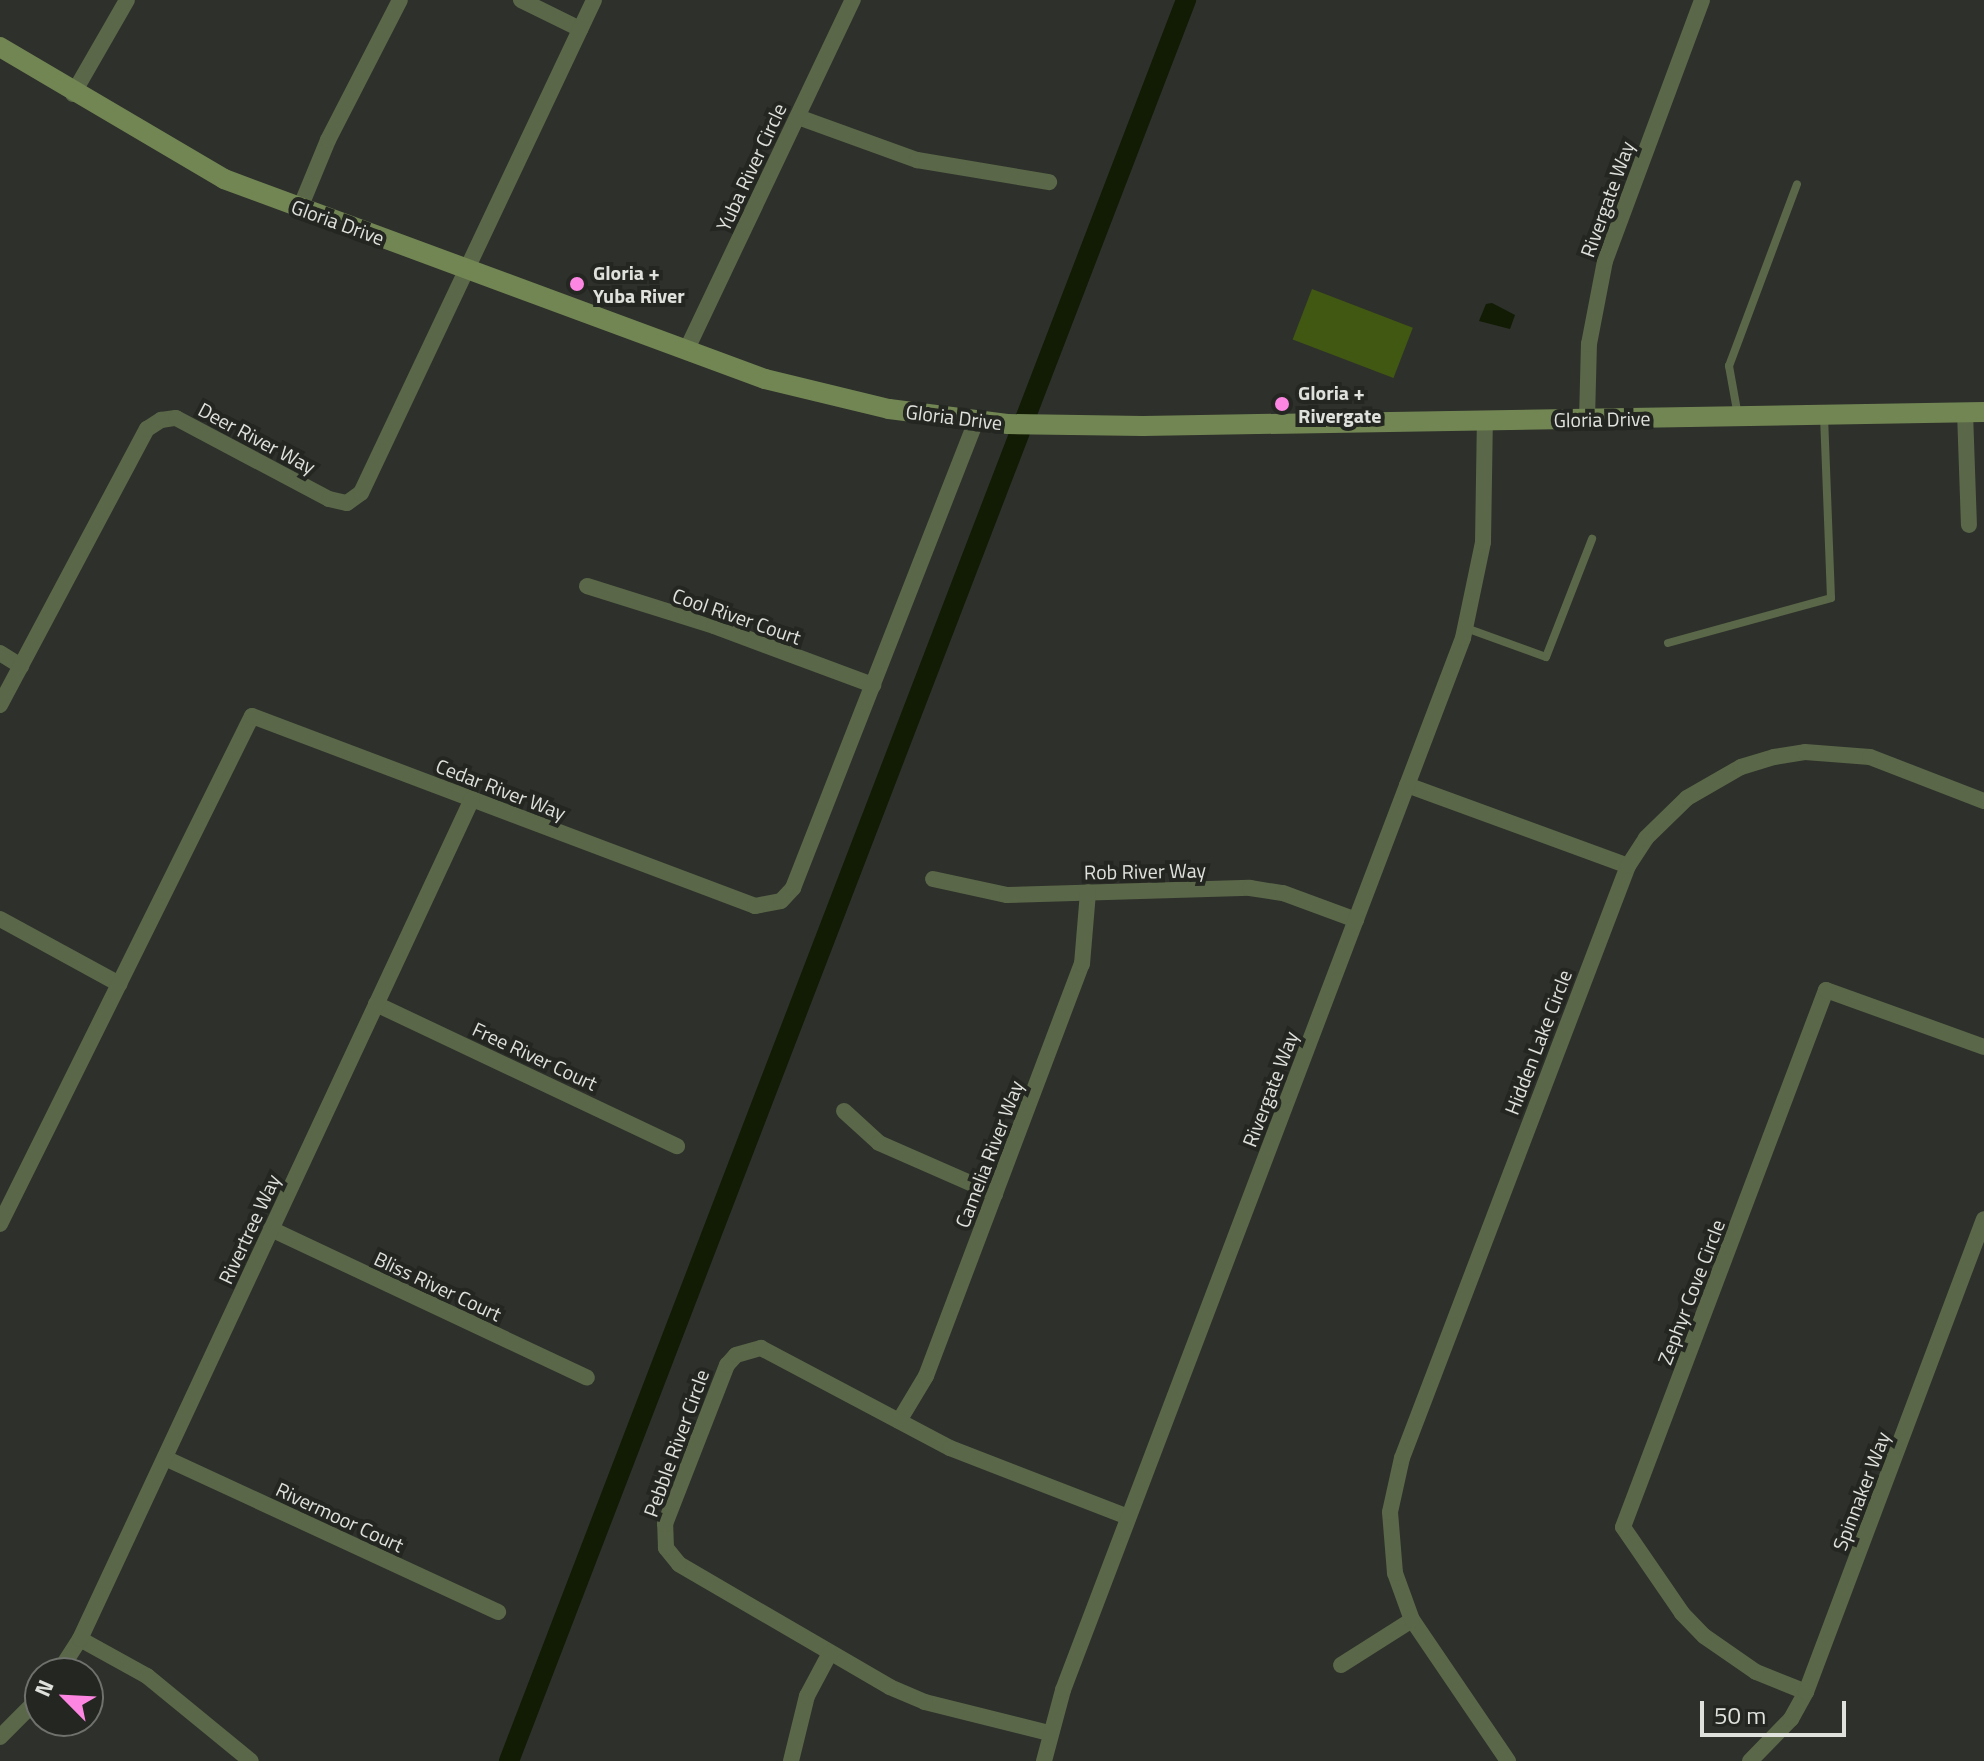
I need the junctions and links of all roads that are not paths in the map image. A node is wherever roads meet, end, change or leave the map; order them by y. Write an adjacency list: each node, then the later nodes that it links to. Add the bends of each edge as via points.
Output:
1 (127, 0): 9 (street)
2 (400, 0): 13 (street, via 328,140)
3 (521, 0): 7 (street)
4 (594, 0): 7 (street)
5 (853, 0): 10 (street, Yuba River Circle)
6 (1702, 0): 19 (street, Rivergate Way, via 1605,261 1589,344)
7 (580, 29): 14 (street)
8 (0, 47): 9 (street, Gloria Drive)
9 (73, 94): 13 (street, Gloria Drive, via 224,179)
10 (798, 117): 11 (street, via 917,160); 15 (street, Yuba River Circle)
11 (1049, 182)
12 (1797, 184): 18 (lane, via 1729,366)
13 (300, 208): 14 (street, Gloria Drive)
14 (468, 268): 15 (street, Gloria Drive); 28 (street, Deer River Way, via 361,493 347,503 329,499 176,418 161,420 147,429)
15 (686, 351): 20 (street, Gloria Drive, via 814,393)
16 (1975, 412): 17 (street, Gloria Drive); 22 (street)
17 (1824, 415): 18 (street, Gloria Drive); 26 (lane, via 1831,598)
18 (1739, 417): 19 (street, Gloria Drive)
19 (1587, 419): 21 (street, Gloria Drive)
20 (976, 421): 21 (street, Gloria Drive); 29 (street, Cedar River Way)
21 (1485, 421): 25 (street, Rivergate Way, via 1483,542)
22 (1969, 525)
23 (1592, 539): 25 (lane, via 1546,657)
24 (587, 586): 29 (street, Cool River Court)
25 (1466, 628): 31 (street, Rivergate Way)
26 (1668, 643)
27 (0, 653): 28 (street)
28 (21, 666): 30 (street, Deer River Way)
29 (873, 685): 32 (street, Cedar River Way, via 793,888 769,906 755,906)
30 (0, 705)
31 (1407, 785): 34 (street); 38 (street, Rivergate Way)
32 (472, 799): 39 (street, Cedar River Way, via 252,716); 40 (street, Rivertree Way)
33 (1984, 801): 34 (street, Hidden Lake Circle, via 1870,757 1805,752 1774,757 1741,767 1687,798 1646,838)
34 (1628, 866): 53 (street, Hidden Lake Circle, via 1395,1481 1390,1543)
35 (933, 879): 36 (street, Rob River Way, via 986,894)
36 (1088, 892): 38 (street, Rob River Way, via 1250,888 1283,893); 44 (street, Camelia River Way, via 1082,964)
37 (0, 919): 39 (street)
38 (1356, 920): 51 (street, Rivergate Way)
39 (119, 984): 46 (street, Cedar River Way)
40 (376, 1004): 43 (street, Free River Court); 47 (street, Rivertree Way)
41 (1984, 1047): 58 (street, Zephyr Cove Circle, via 1826,990 1623,1527 1704,1636 1756,1672)
42 (844, 1111): 44 (street, via 879,1143)
43 (677, 1146)
44 (995, 1194): 49 (street, Camelia River Way, via 926,1376)
45 (1984, 1219): 58 (street, Spinnaker Way)
46 (0, 1224)
47 (271, 1229): 48 (street, Bliss River Court); 50 (street, Rivertree Way)
48 (587, 1378)
49 (899, 1421): 51 (street, Pebble River Circle, via 950,1448); 55 (street, Pebble River Circle, via 773,1351 748,1350 727,1365 665,1524 666,1548 679,1564)
50 (165, 1458): 52 (street, Rivermoor Court); 54 (street, Rivertree Way)
51 (1128, 1517): 60 (street, Rivergate Way)
52 (498, 1612)
53 (1412, 1620): 57 (street); 65 (street, Hidden Lake Circle)
54 (80, 1639): 56 (street, Rivertree Way); 62 (street, via 147,1676)
55 (830, 1653): 60 (street, Pebble River Circle, via 925,1702); 63 (street, via 807,1696)
56 (68, 1657)
57 (1341, 1665)
58 (1806, 1692): 66 (street, Spinnaker Way, via 1791,1719)
59 (24, 1713): 61 (street)
60 (1049, 1733): 64 (street, Rivergate Way)
61 (0, 1737)
62 (251, 1761)
63 (791, 1761)
64 (1044, 1761)
65 (1508, 1761)
66 (1750, 1761)

